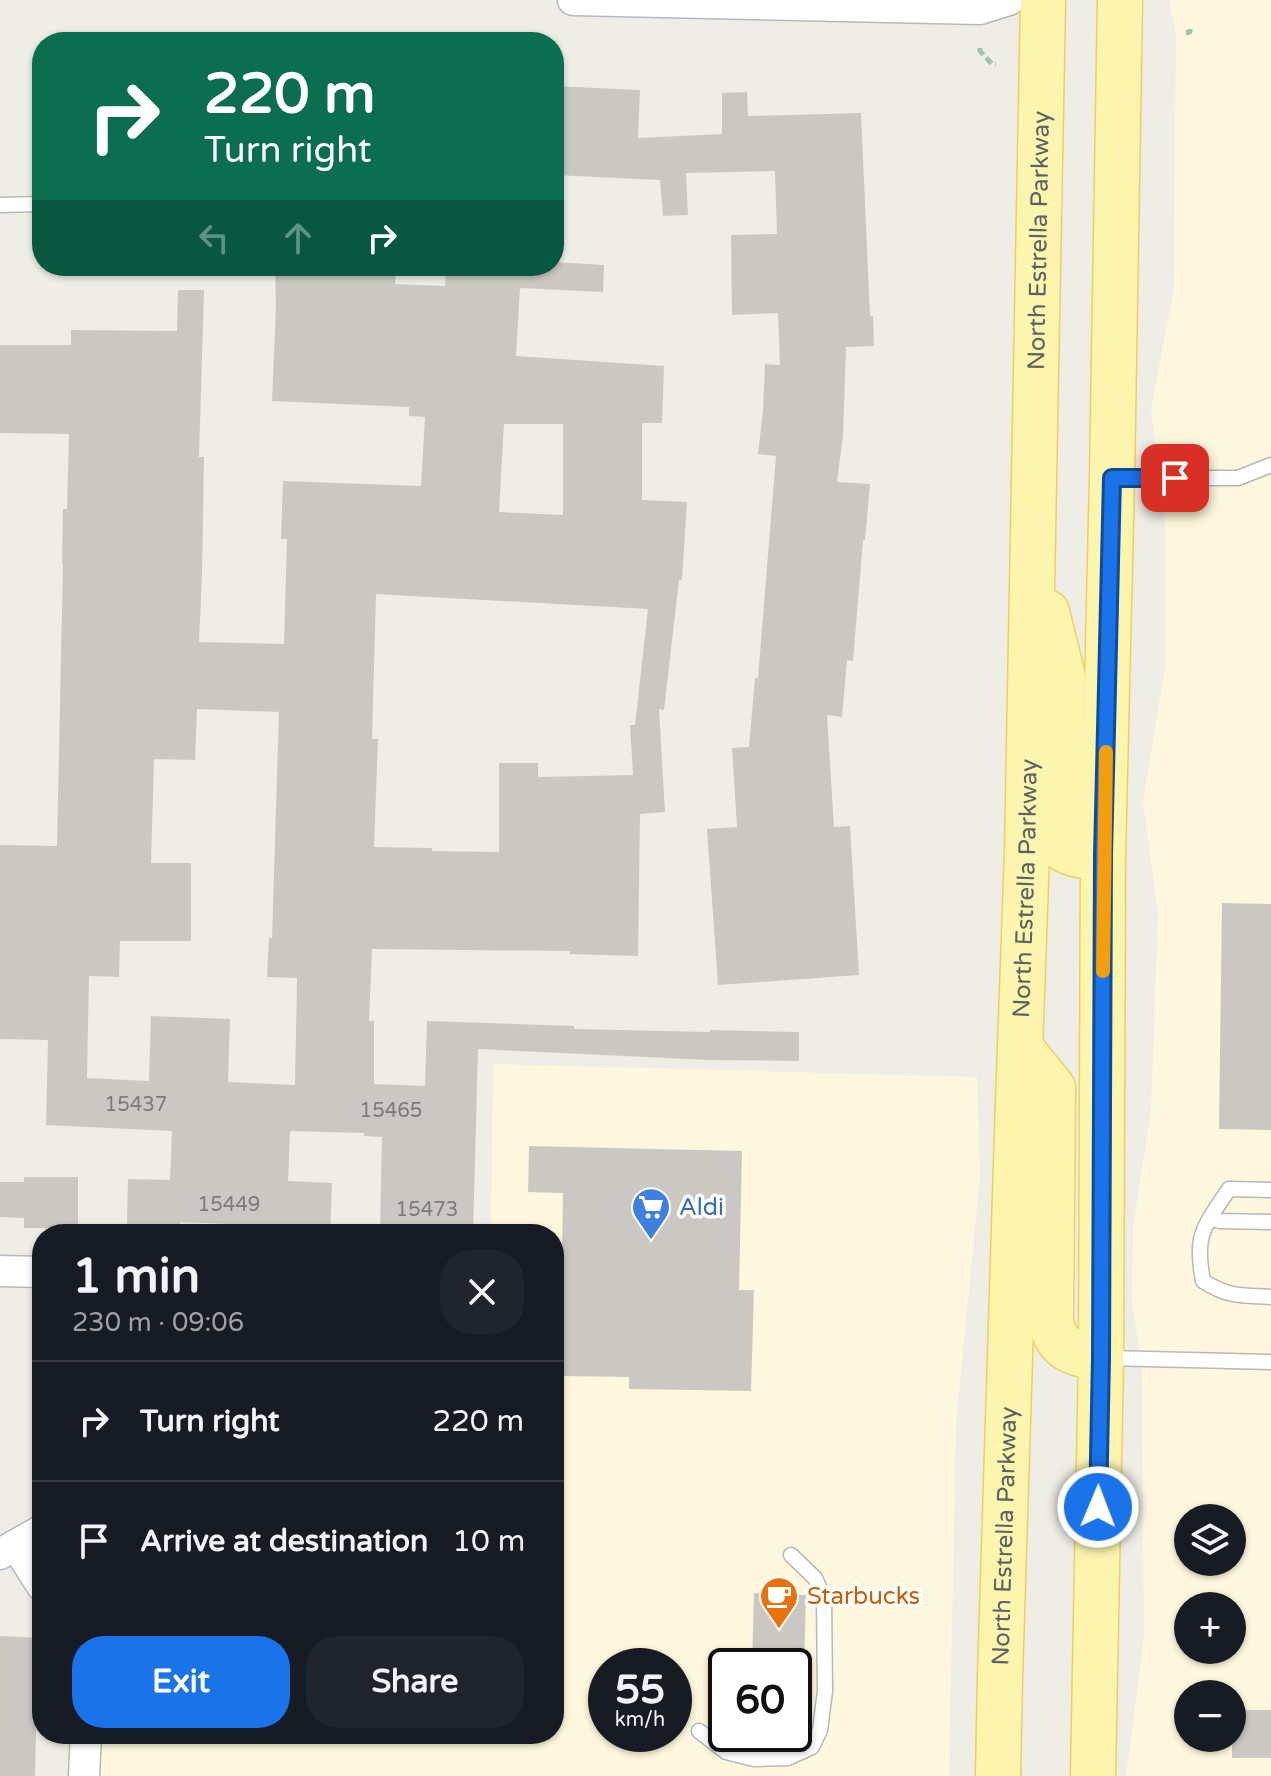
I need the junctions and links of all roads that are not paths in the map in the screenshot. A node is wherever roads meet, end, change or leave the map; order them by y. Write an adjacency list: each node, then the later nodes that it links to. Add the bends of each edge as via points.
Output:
1 (573, 0): 2 (street, via 972,9)
2 (1009, 0)
3 (1043, 0): 9 (main road, North Estrella Parkway)
4 (1120, 0): 8 (main road)
5 (32, 204): 6 (lane)
6 (0, 205)
7 (1271, 465): 8 (lane, via 1238,478)
8 (1112, 478): 10 (main road)
9 (1033, 552): 10 (main road, via 1063,677 1063,849 1073,855); 11 (main road, North Estrella Parkway)
10 (1103, 855): 18 (main road)
11 (1020, 1047): 18 (main road, via 1053,1088 1053,1334 1077,1355); 27 (main road, North Estrella Parkway)
12 (1271, 1190): 13 (lane, via 1229,1189)
13 (1210, 1218): 14 (lane); 17 (lane, via 1200,1238 1203,1281 1230,1295)
14 (1271, 1222)
15 (0, 1271): 16 (street)
16 (32, 1272)
17 (1271, 1297)
18 (1101, 1358): 19 (lane); 28 (main road)
19 (1271, 1362)
20 (32, 1536): 21 (street)
21 (8, 1550): 23 (street)
22 (791, 1555): 24 (lane, via 815,1578 824,1598 825,1691 812,1747 788,1758 754,1759 726,1752)
23 (32, 1575)
24 (699, 1731)
25 (86, 1744): 26 (street)
26 (84, 1776)
27 (998, 1776)
28 (1093, 1776)

